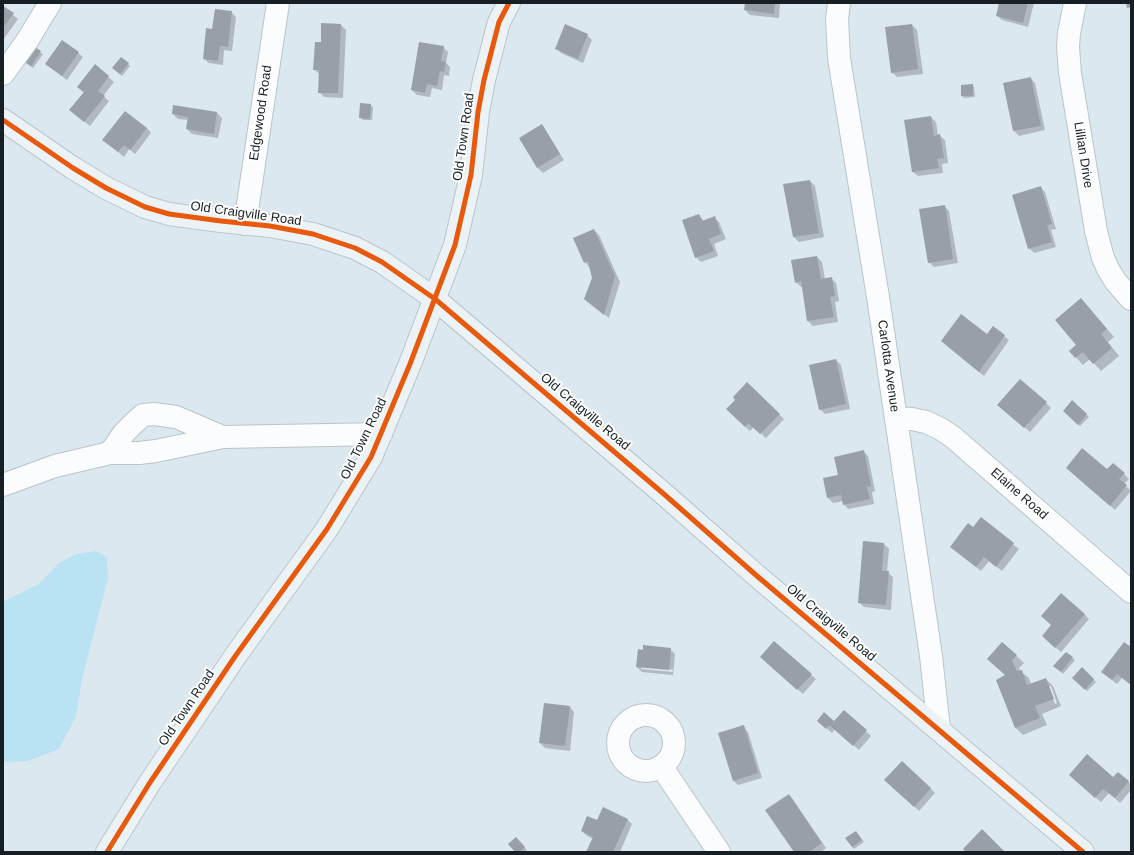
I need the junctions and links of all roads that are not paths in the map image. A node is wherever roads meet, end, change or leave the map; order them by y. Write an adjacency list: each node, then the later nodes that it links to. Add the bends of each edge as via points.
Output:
1 (50, 3): 6 (street)
2 (278, 3): 8 (street, Edgewood Road)
3 (509, 3): 10 (street, Old Town Road, via 499,22 484,80 468,194 455,245)
4 (839, 3): 11 (street, Carlotta Avenue, via 839,58)
5 (1075, 3): 9 (street, Lillian Drive, via 1069,33 1069,67 1096,231 1108,270)
6 (3, 74)
7 (3, 120): 8 (street, Old Craigville Road, via 80,172 145,208 169,214)
8 (245, 224): 10 (street, Old Craigville Road, via 292,230 355,248 382,262)
9 (1131, 298)
10 (435, 299): 12 (street, Old Town Road); 17 (street, Old Craigville Road)
11 (896, 418): 16 (street, Elaine Road, via 926,422 954,438); 17 (street, Carlotta Avenue, via 931,656)
12 (381, 434): 13 (street); 20 (street, Old Town Road, via 371,457 327,529 236,655 149,784)
13 (223, 437): 14 (street, via 156,451); 14 (street, via 176,417 143,415 124,433)
14 (110, 453): 15 (street, via 56,466)
15 (3, 485)
16 (1131, 592)
17 (939, 729): 21 (street, Old Craigville Road)
18 (661, 766): 19 (street)
19 (711, 849)
20 (107, 852)
21 (1083, 852)

